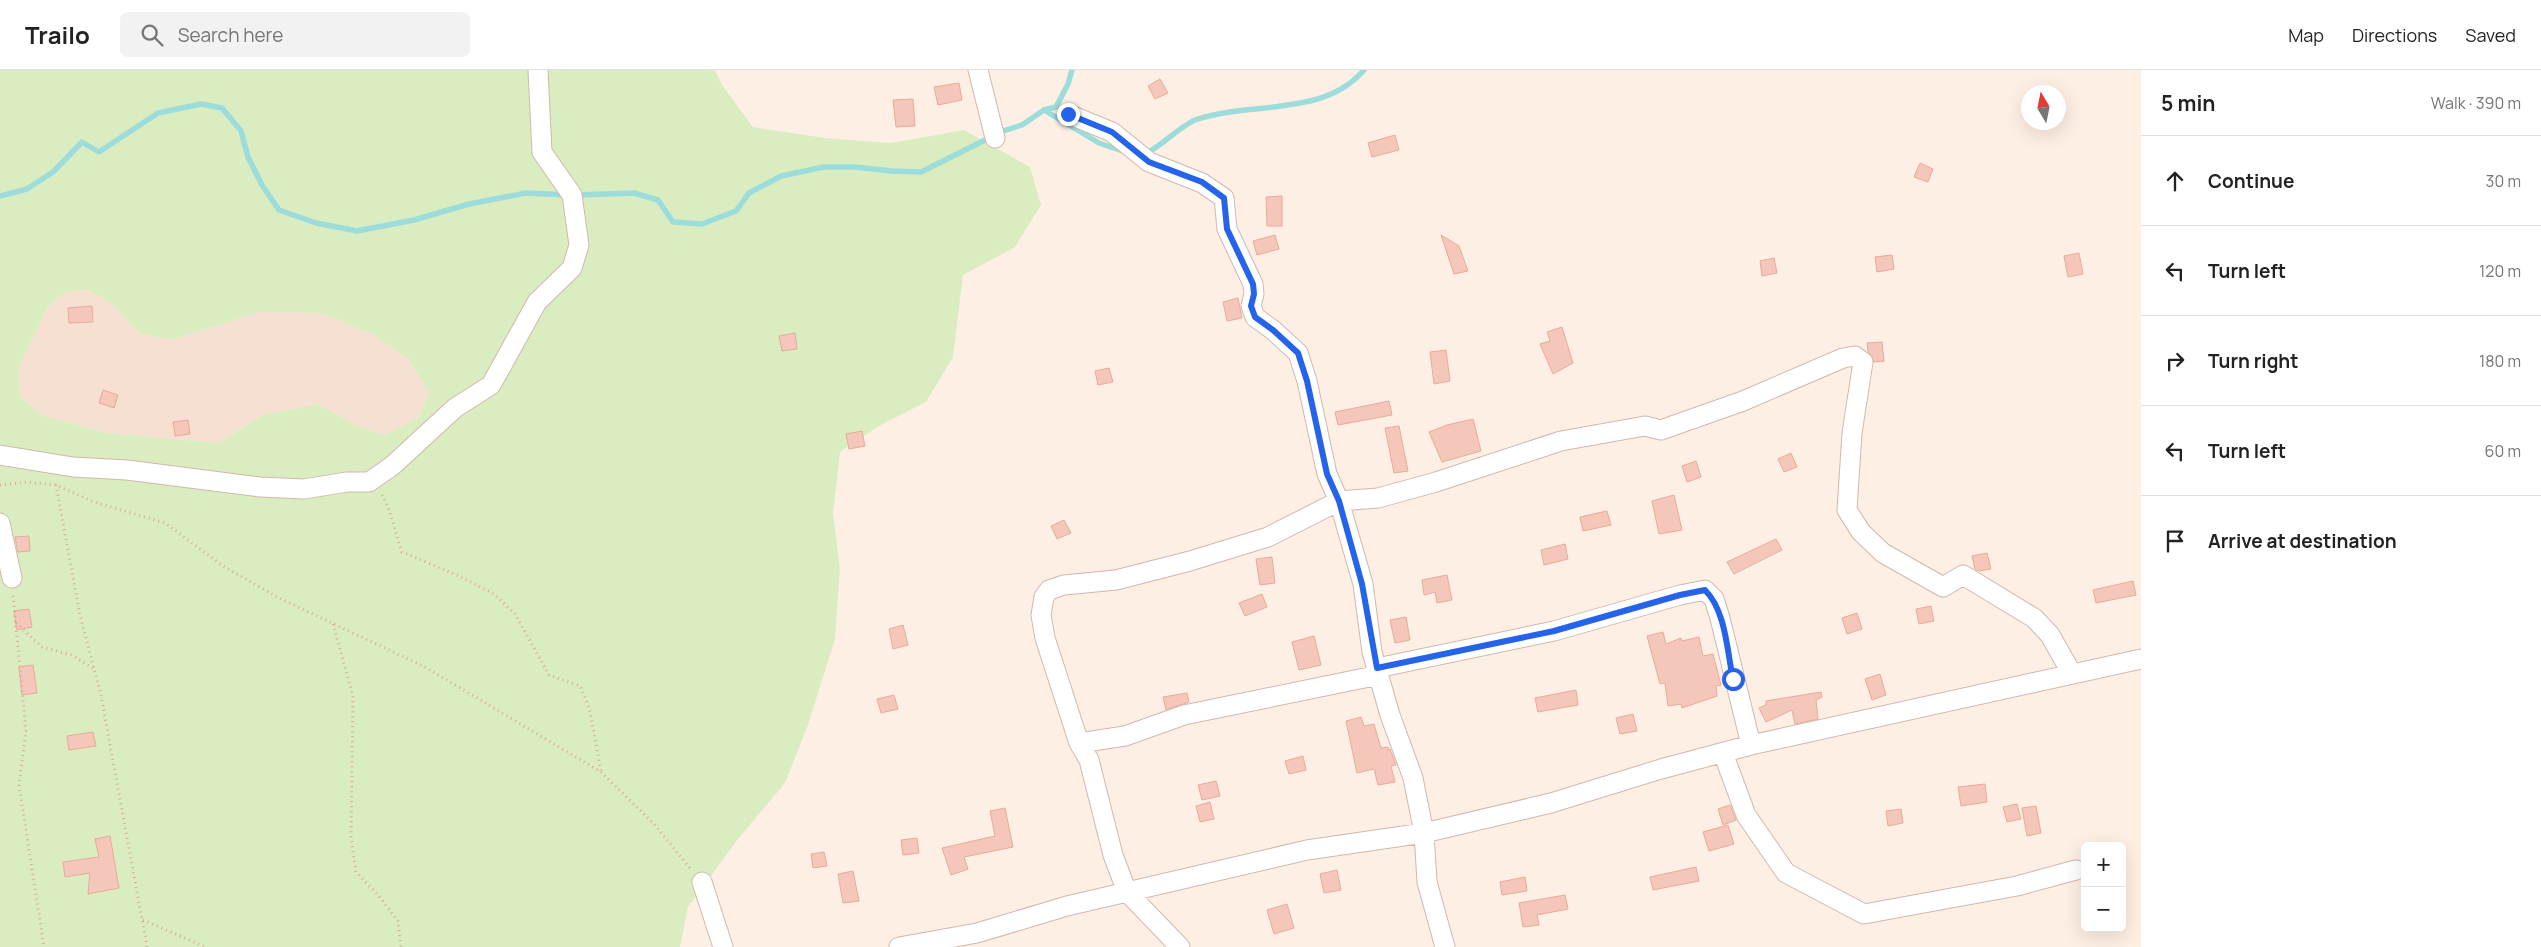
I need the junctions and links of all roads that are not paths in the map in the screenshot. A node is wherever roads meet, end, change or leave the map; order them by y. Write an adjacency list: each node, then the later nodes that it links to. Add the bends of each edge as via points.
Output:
1 (538, 70): 5 (street, via 542,152 572,195 579,246 572,268 537,302 491,385 456,408 392,466 369,482 347,482 304,490 73,467)
2 (978, 70): 4 (street)
3 (1068, 114): 6 (street, via 1112,132 1149,162 1202,182 1224,198 1227,229 1253,284 1251,306 1255,317 1298,353 1327,474)
4 (995, 138)
5 (0, 455)
6 (1339, 501): 10 (street, via 1362,584); 11 (street, via 1378,498 1561,441 1636,428 1661,430 1855,356 1863,362 1852,433 1847,510 1861,532 1883,553 1943,587 1963,575 2034,618 2050,635); 12 (street, via 1268,538 1116,580 1064,585 1049,590 1044,597 1041,615 1045,638)
7 (0, 523): 8 (street)
8 (12, 578)
9 (2141, 659): 11 (street)
10 (1378, 671): 12 (street, via 1184,716 1125,736); 13 (street, via 1554,631 1705,590 1714,599 1720,618); 15 (street, via 1413,778)
11 (2072, 674): 13 (street)
12 (1079, 743): 18 (street, via 1089,760 1113,855)
13 (1751, 745): 14 (street)
14 (1723, 752): 15 (street, via 1551,803); 16 (street, via 1746,815 1786,872 1864,914 2017,886)
15 (1424, 833): 18 (street, via 1307,850); 22 (street, via 1427,882)
16 (2076, 870)
17 (702, 882): 19 (street)
18 (1127, 892): 20 (street, via 977,933); 21 (street)
19 (723, 947)
20 (899, 947)
21 (1180, 947)
22 (1445, 947)

